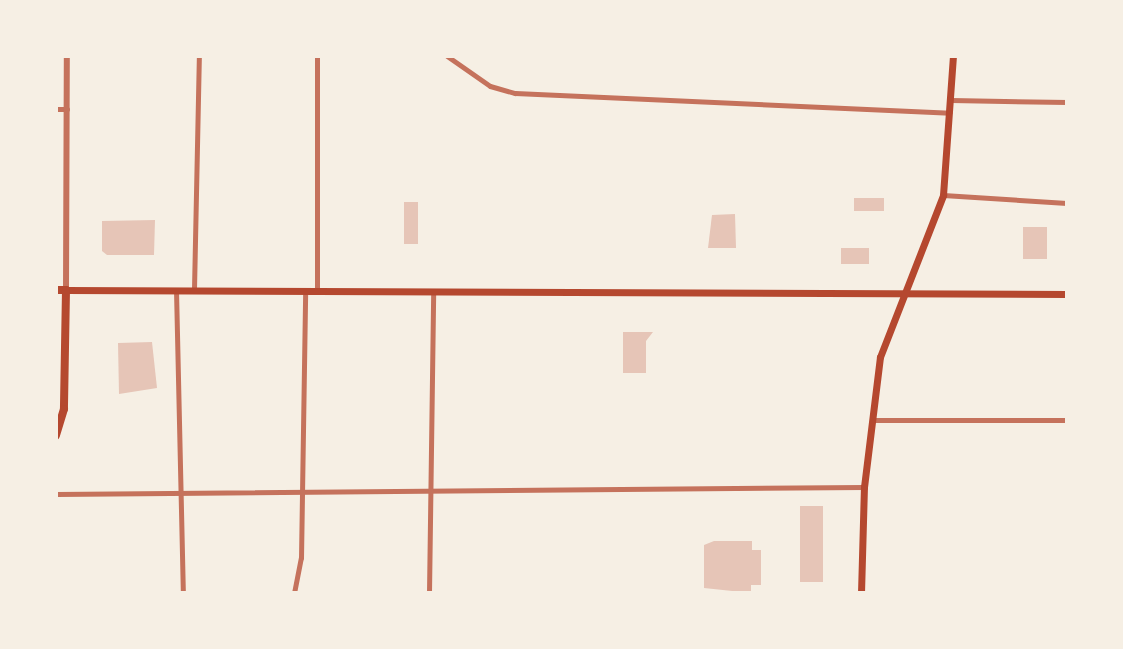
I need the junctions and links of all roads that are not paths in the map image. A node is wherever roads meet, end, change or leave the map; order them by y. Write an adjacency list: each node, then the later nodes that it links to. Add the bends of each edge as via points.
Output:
1 (67, 56): 9 (street)
2 (199, 56): 14 (street)
3 (317, 56): 17 (street)
4 (447, 56): 10 (street, via 490,86 515,93)
5 (953, 56): 6 (main road)
6 (951, 100): 7 (street); 10 (main road)
7 (1067, 102)
8 (56, 109): 9 (street)
9 (67, 109): 15 (street)
10 (951, 113): 11 (main road)
11 (943, 195): 12 (street); 19 (main road)
12 (1067, 203)
13 (176, 289): 14 (main road); 15 (main road); 26 (street)
14 (194, 289): 16 (main road)
15 (61, 290): 23 (highway, via 64,409)
16 (305, 290): 17 (main road); 27 (street)
17 (317, 290): 18 (main road)
18 (433, 292): 19 (main road); 25 (street)
19 (905, 292): 20 (main road); 21 (main road, via 889,324)
20 (1067, 294)
21 (870, 420): 22 (street); 24 (main road)
22 (1067, 420)
23 (56, 436)
24 (864, 487): 25 (street); 32 (main road)
25 (433, 488): 27 (street); 31 (street)
26 (179, 493): 27 (street); 28 (street); 29 (street)
27 (302, 493): 30 (street)
28 (56, 494)
29 (183, 593)
30 (294, 593)
31 (429, 593)
32 (861, 593)

